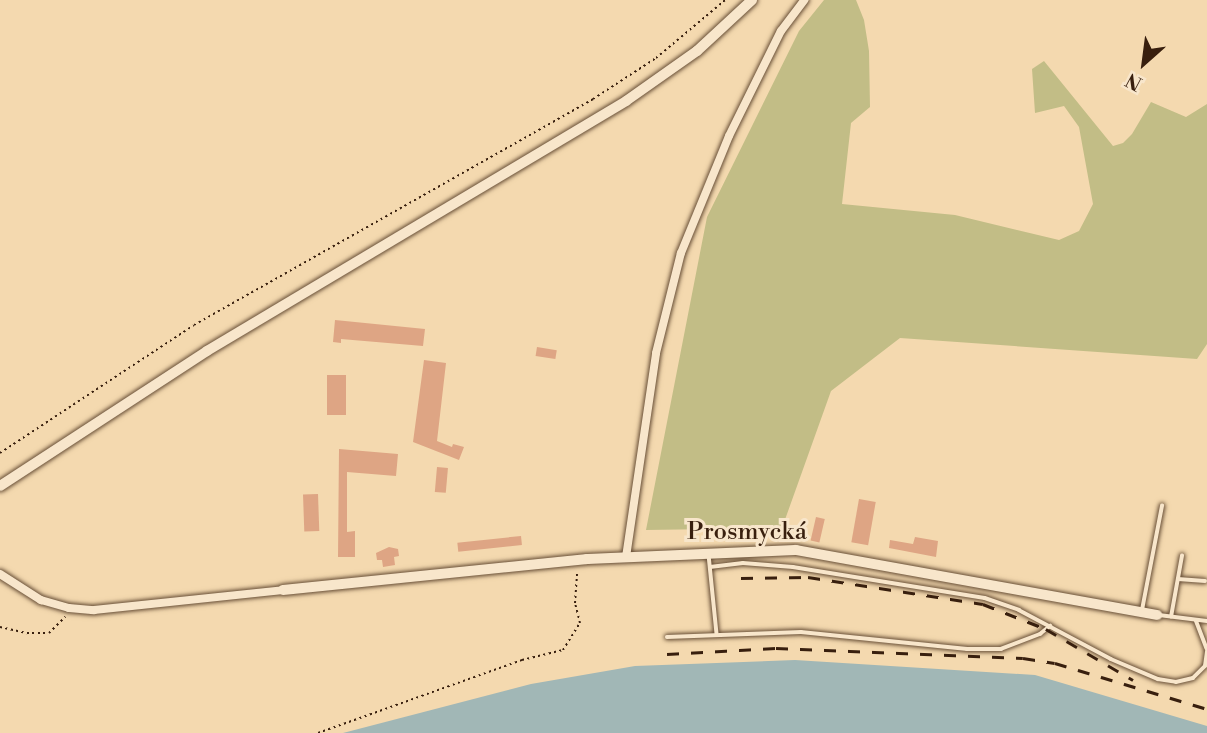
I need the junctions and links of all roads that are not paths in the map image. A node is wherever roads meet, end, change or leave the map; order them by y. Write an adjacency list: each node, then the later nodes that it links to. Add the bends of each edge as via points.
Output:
1 (752, 0): 3 (main road, via 697,51 626,101 207,351)
2 (804, 0): 6 (street, via 781,31 729,136 681,253 656,353)
3 (0, 486)
4 (1162, 506): 13 (lane)
5 (709, 553): 6 (main road, Prosmycká); 8 (lane); 13 (main road, Prosmycká, via 796,550)
6 (626, 556): 12 (main road, Prosmycká)
7 (1182, 556): 10 (lane)
8 (710, 567): 18 (lane, via 743,563 793,567 947,591 985,598); 19 (lane)
9 (0, 574): 12 (street, via 41,600 94,610)
10 (1178, 579): 11 (lane); 15 (lane)
11 (1205, 582)
12 (283, 590)
13 (1142, 612): 14 (main road, Prosmycká)
14 (1157, 615): 15 (lane, Prosmycká)
15 (1171, 617): 16 (lane, Prosmycká)
16 (1196, 620): 17 (lane, Prosmycká); 21 (lane)
17 (1207, 621)
18 (1051, 625): 19 (lane, via 1001,649 801,632); 21 (lane, via 1111,659 1176,682 1193,678 1205,666)
19 (717, 634): 20 (lane)
20 (667, 638)
21 (1207, 650)

